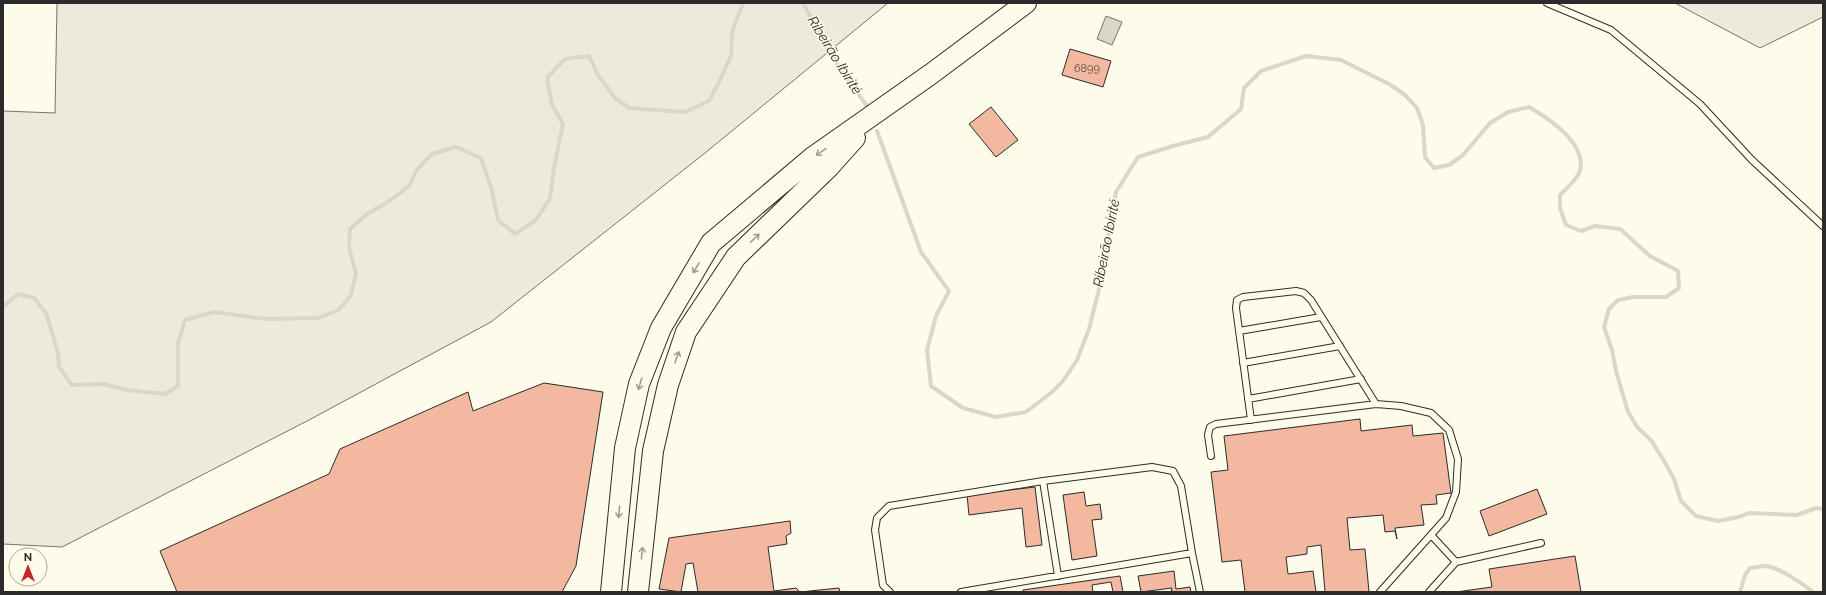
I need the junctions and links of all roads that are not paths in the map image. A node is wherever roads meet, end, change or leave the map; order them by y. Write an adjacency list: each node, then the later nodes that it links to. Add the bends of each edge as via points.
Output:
1 (1026, 3): 3 (main road)
2 (1547, 3): 4 (lane, via 1611,30 1700,104 1752,160)
3 (876, 114): 5 (main road, one-way to 5, via 813,157); 6 (main road, one-way to 3, via 829,167)
4 (1823, 226)
5 (711, 243): 6 (main road); 22 (main road, one-way to 22, via 661,328 639,384 625,448)
6 (736, 257): 23 (main road, one-way to 6, via 653,451 668,385 686,332)
7 (1321, 317): 8 (lane); 8 (lane, via 1310,300 1300,292 1243,297 1237,300 1236,308); 9 (lane)
8 (1239, 331): 10 (lane)
9 (1340, 346): 10 (lane); 11 (lane)
10 (1243, 363): 12 (lane)
11 (1361, 379): 12 (lane); 13 (lane)
12 (1248, 399): 14 (lane)
13 (1376, 404): 14 (lane); 17 (lane, via 1401,406 1431,413 1449,430 1458,460 1456,492 1446,518)
14 (1251, 420): 15 (lane, via 1210,427 1208,435)
15 (1211, 456)
16 (1044, 481): 19 (lane, via 1152,467 1173,471 1181,486); 21 (lane); 24 (lane, via 888,506 877,518 875,530 884,585)
17 (1431, 535): 20 (lane); 27 (lane)
18 (1540, 543): 20 (lane)
19 (1192, 553): 21 (lane); 26 (lane)
20 (1456, 562): 28 (lane)
21 (1058, 576): 25 (lane)
22 (611, 592)
23 (638, 592)
24 (890, 592)
25 (959, 592)
26 (1200, 592)
27 (1380, 592)
28 (1429, 592)

